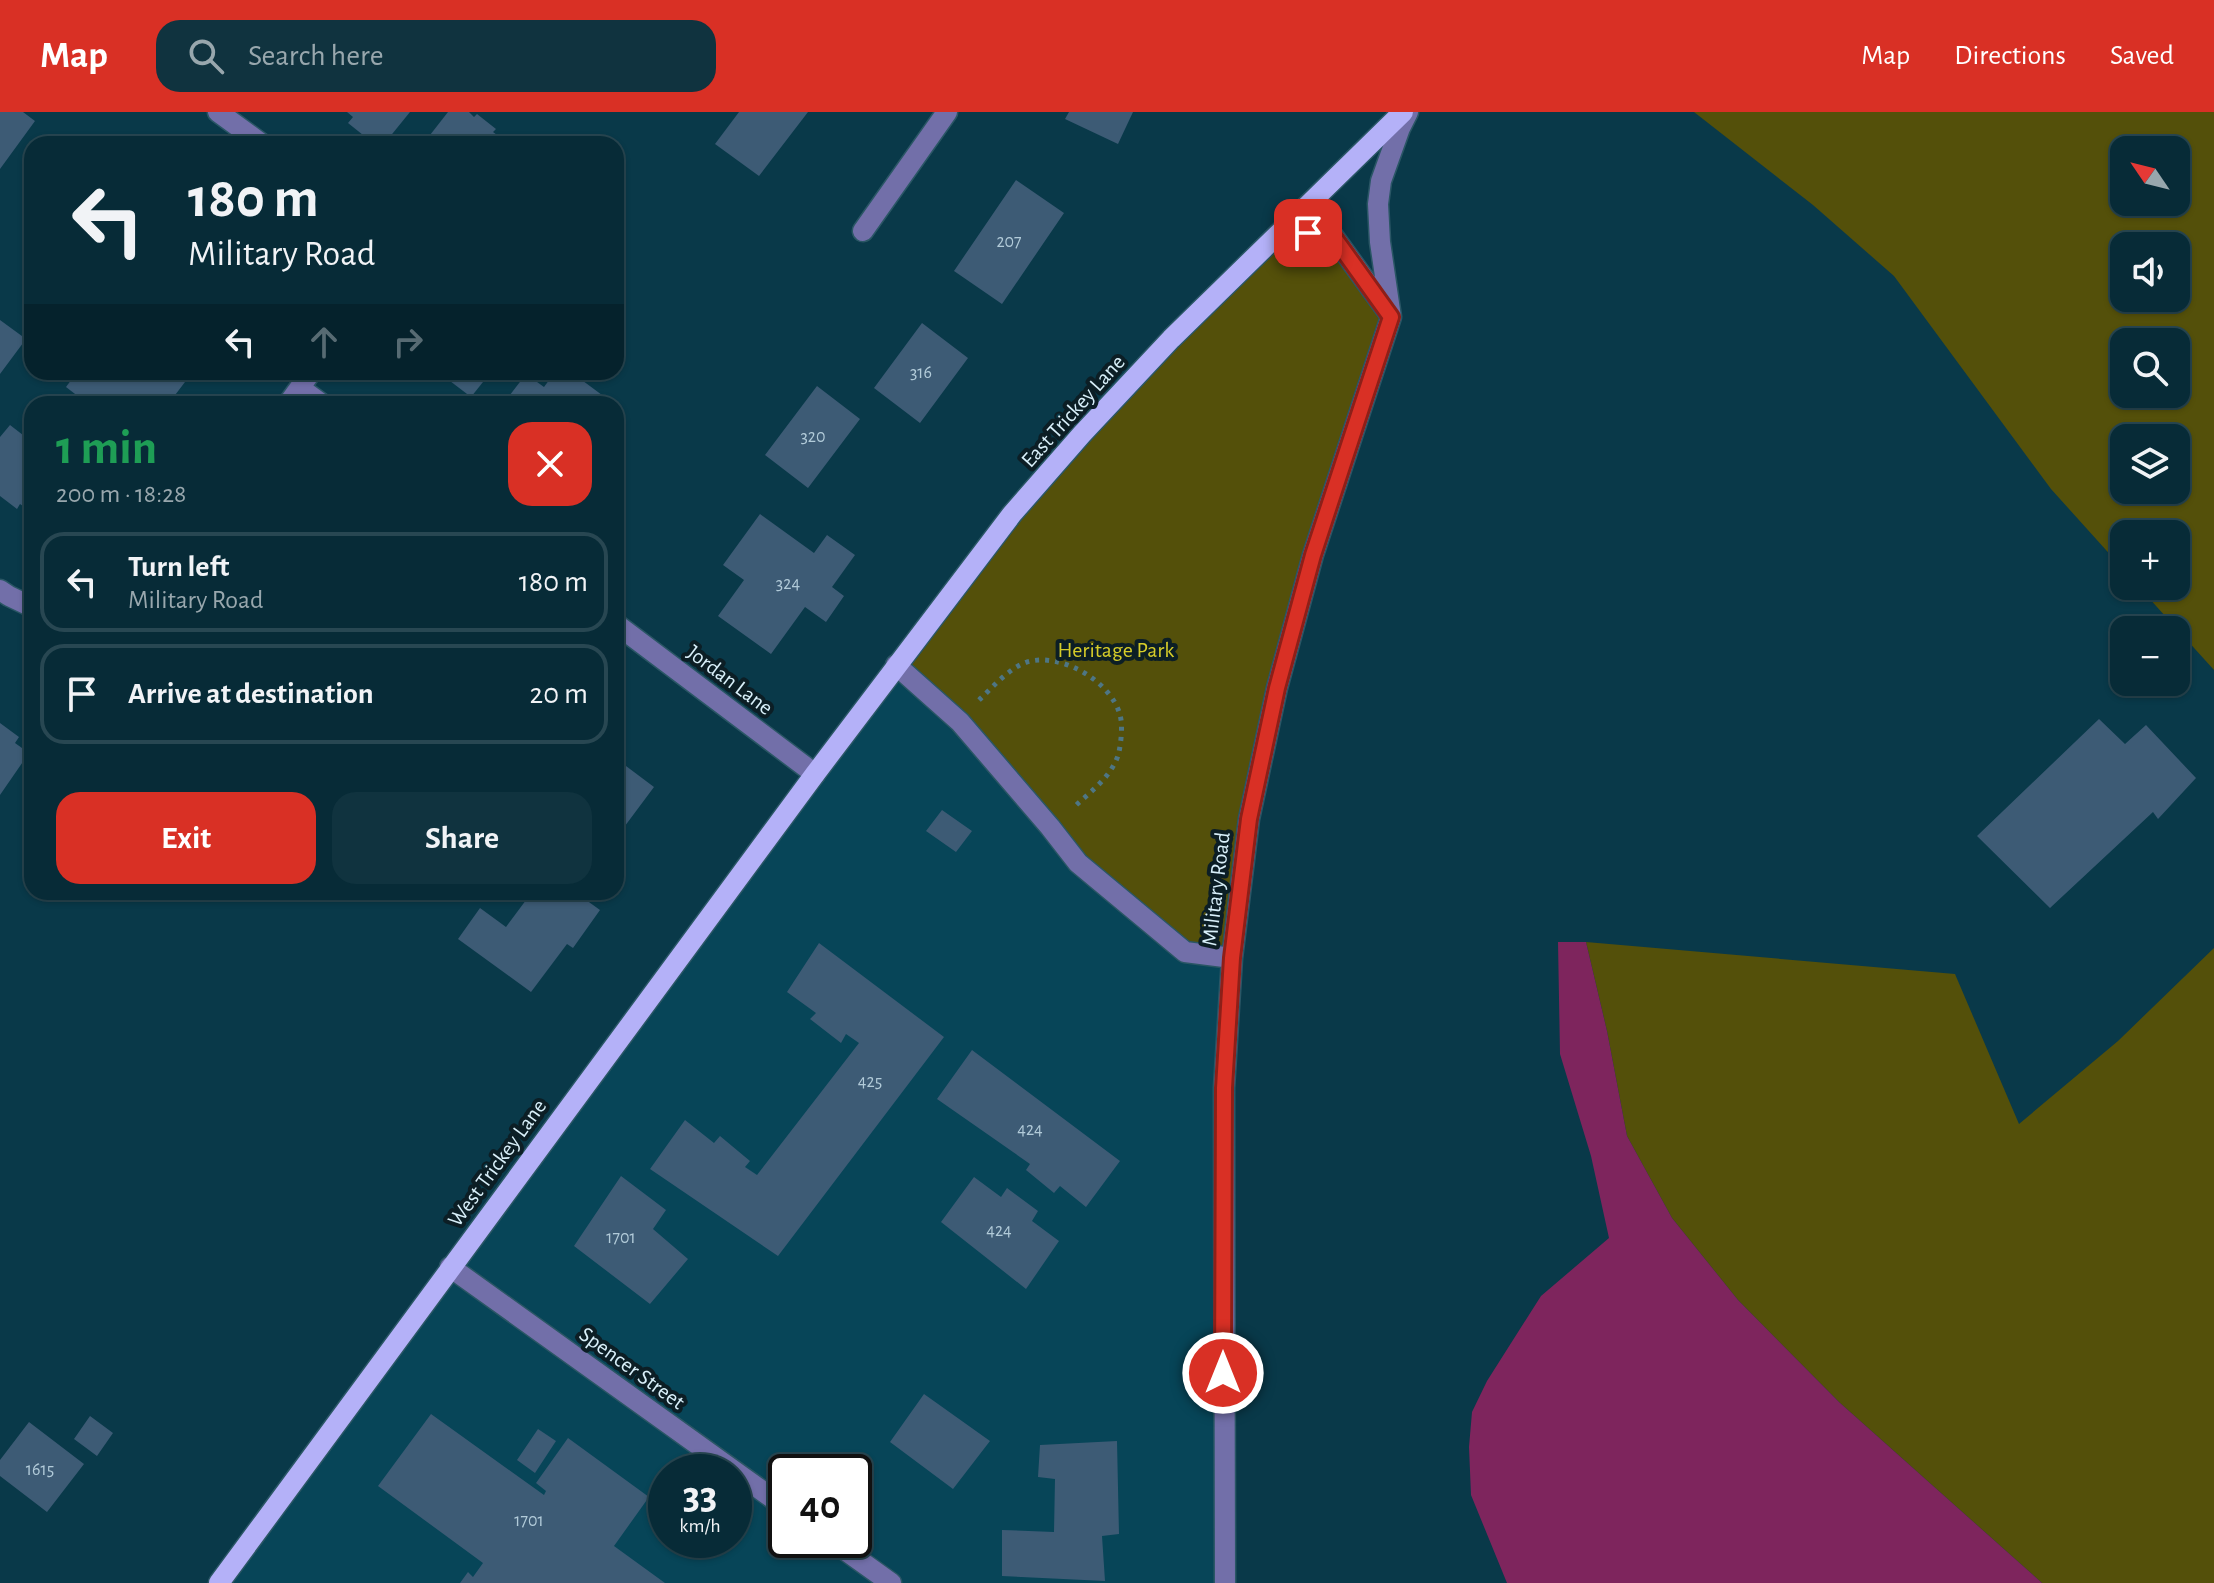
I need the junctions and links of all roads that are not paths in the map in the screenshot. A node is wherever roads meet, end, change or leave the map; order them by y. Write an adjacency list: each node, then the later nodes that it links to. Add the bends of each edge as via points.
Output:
1 (218, 112): 4 (street)
2 (947, 112): 5 (street)
3 (1406, 112): 6 (main road, East Trickey Lane); 7 (street, Military Road, via 1378,204)
4 (251, 136)
5 (863, 231)
6 (1283, 231): 7 (street, via 1333,236); 11 (main road, East Trickey Lane, via 1072,445)
7 (1391, 317): 13 (street, Military Road, via 1313,555 1277,688 1249,819)
8 (0, 590): 9 (street)
9 (24, 603)
10 (624, 630): 12 (street, Jordan Lane)
11 (896, 665): 12 (main road, East Trickey Lane); 13 (street, via 960,722 1078,863 1185,952)
12 (815, 774): 14 (main road, West Trickey Lane)
13 (1232, 958): 19 (street, Military Road, via 1224,1088)
14 (450, 1267): 15 (street, Spencer Street); 17 (main road, West Trickey Lane)
15 (768, 1495)
16 (856, 1558): 18 (street)
17 (219, 1583)
18 (891, 1583)
19 (1225, 1583)

